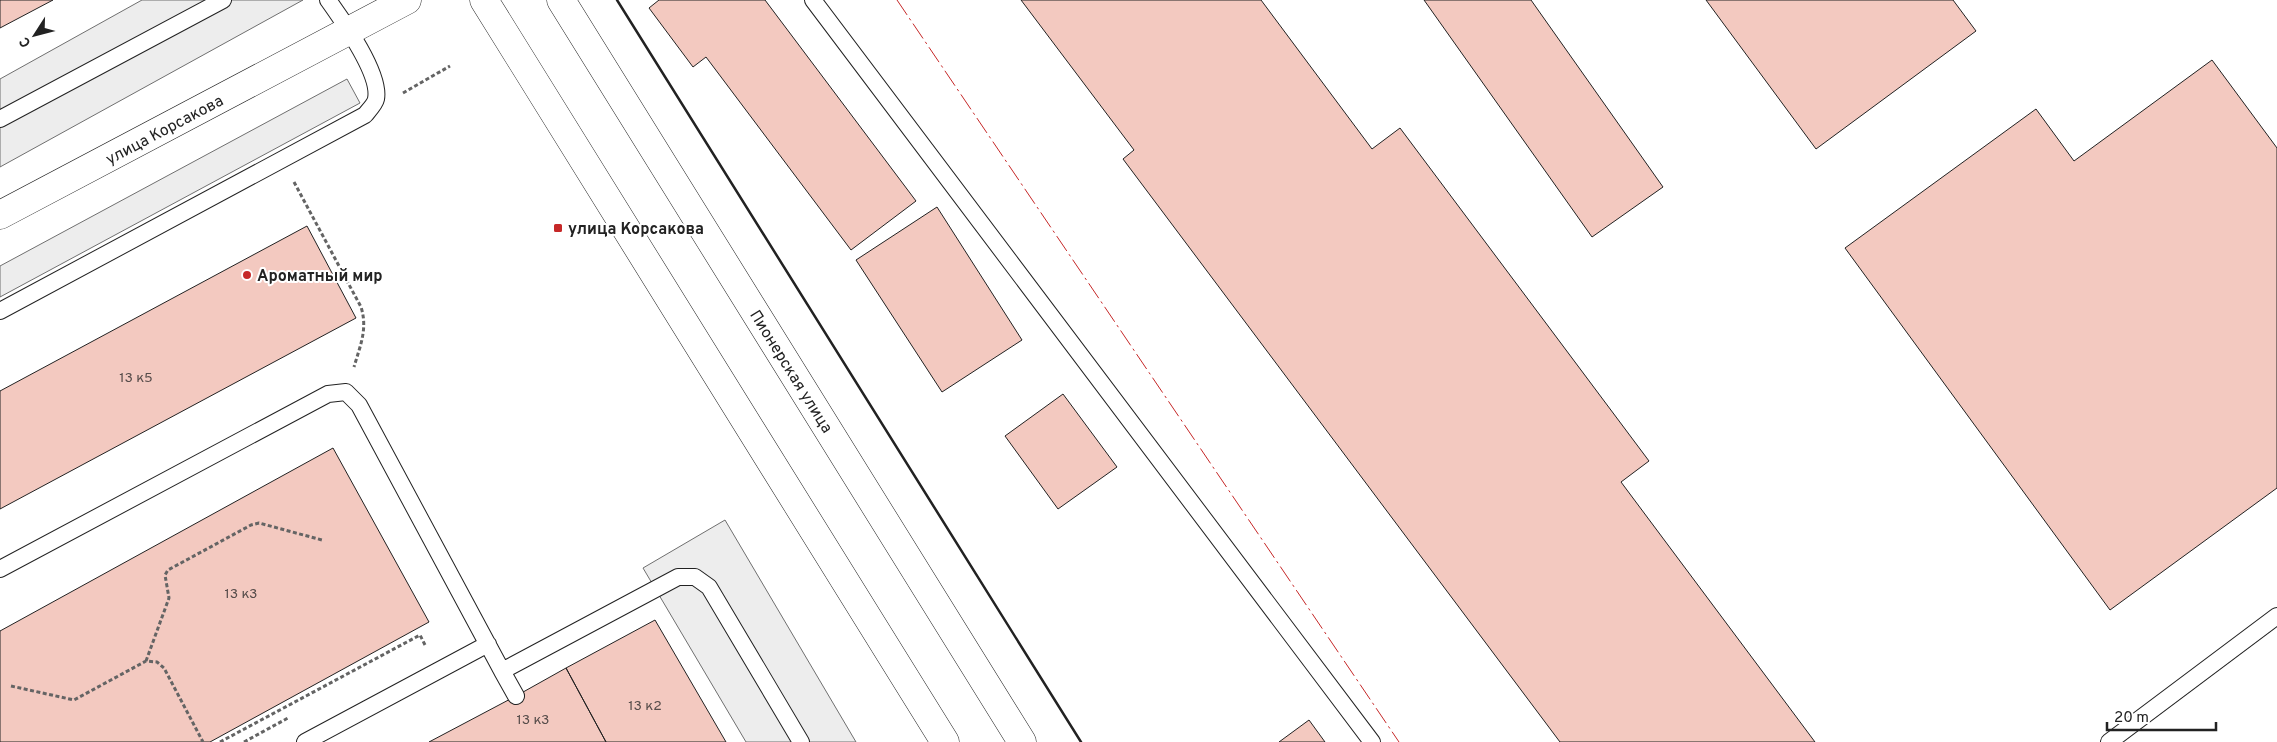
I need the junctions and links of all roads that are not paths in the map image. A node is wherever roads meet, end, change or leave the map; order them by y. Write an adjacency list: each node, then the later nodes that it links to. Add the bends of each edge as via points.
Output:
1 (223, 0): 8 (lane)
2 (328, 0): 7 (lane)
3 (407, 0): 7 (main road, улица Корсакова)
4 (484, 0): 18 (main road)
5 (561, 0): 19 (main road, Пионерская улица)
6 (813, 0): 20 (lane)
7 (349, 31): 9 (main road, улица Корсакова); 10 (lane, via 376,82 376,101 365,114)
8 (0, 118)
9 (0, 215)
10 (0, 311)
11 (0, 569): 13 (lane, via 328,394 346,392 359,405)
12 (2277, 616): 21 (lane)
13 (488, 644): 14 (lane); 16 (lane)
14 (502, 671): 15 (lane); 17 (lane, via 678,577 695,577 709,587)
15 (516, 696)
16 (305, 742)
17 (802, 742)
18 (945, 742)
19 (1022, 742)
20 (1372, 742)
21 (2109, 742)

